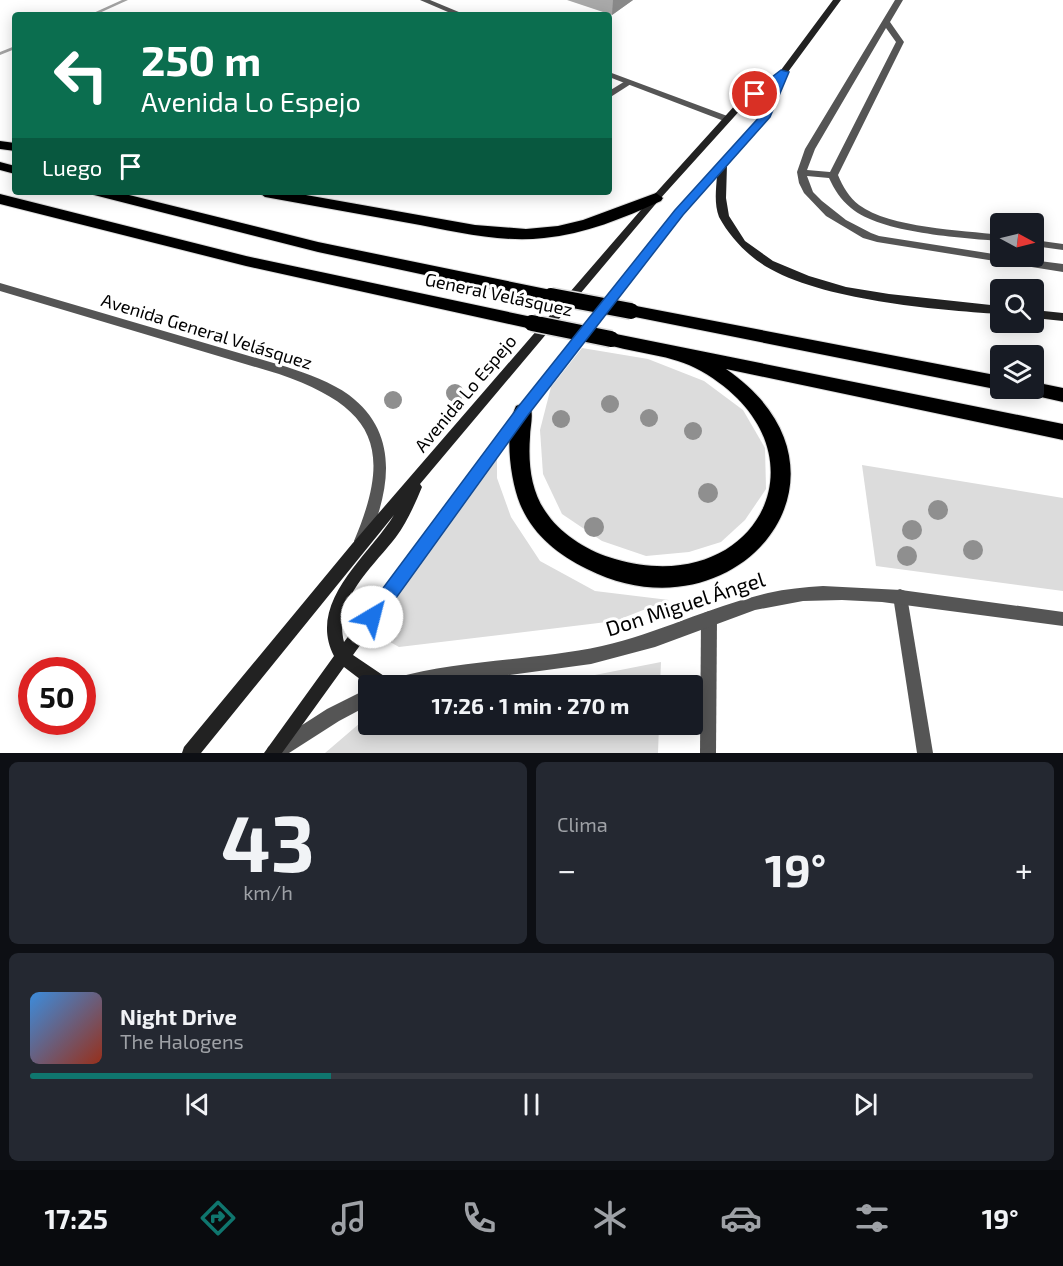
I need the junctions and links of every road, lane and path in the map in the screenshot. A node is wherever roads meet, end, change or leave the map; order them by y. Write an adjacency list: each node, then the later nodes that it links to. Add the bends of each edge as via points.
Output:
1 (424, 0): 4 (street)
2 (837, 0): 6 (main road, Avenida Lo Espejo)
3 (899, 0): 5 (street)
4 (454, 12)
5 (886, 22): 12 (street, via 810,149); 13 (street, via 900,42)
6 (784, 72): 10 (main road, Avenida Lo Espejo); 11 (main road, Avenida Lo Espejo, via 767,115)
7 (612, 75): 8 (street)
8 (630, 82): 9 (street); 10 (street)
9 (612, 93)
10 (727, 119): 16 (main road, Avenida Lo Espejo)
11 (723, 166): 23 (main road, via 720,205 731,230 753,252 782,270 816,283 862,293); 30 (main road, Avenida Lo Espejo, via 679,213)
12 (802, 173): 13 (street); 21 (street, via 805,188 813,199 864,235)
13 (833, 176): 18 (street, via 850,203 876,218)
14 (111, 195): 27 (highway, General Velásquez, bridge, via 318,247)
15 (281, 195): 16 (highway, via 472,230 526,234 590,223)
16 (656, 198): 32 (main road, Avenida Lo Espejo)
17 (0, 199): 26 (highway, General Velásquez, bridge, via 235,259)
18 (990, 236)
19 (1044, 244): 20 (street)
20 (1063, 247)
21 (1063, 268)
22 (0, 287): 33 (street, Avenida General Velásquez, via 280,370 344,398 369,426 381,463 376,506)
23 (990, 309)
24 (1044, 315): 25 (main road)
25 (1063, 318)
26 (676, 352): 30 (highway, via 714,370 747,396 770,428 781,464 777,501 759,535 727,562 706,571 666,579 623,573 584,557 551,534 525,490 519,449); 31 (highway, General Velásquez)
27 (990, 381)
28 (1044, 391): 29 (highway)
29 (1063, 395)
30 (523, 411): 37 (main road, Avenida Lo Espejo)
31 (1063, 432)
32 (418, 478): 33 (main road, Avenida Lo Espejo); 37 (main road, via 392,531 340,600 333,632)
33 (357, 549): 41 (main road, Avenida Lo Espejo)
34 (900, 596): 35 (street, Don Miguel Ángel, via 816,592 748,604); 36 (street, Don Miguel Ángel); 44 (street)
35 (709, 618): 39 (street, Don Miguel Ángel, via 654,639 589,656); 43 (street)
36 (1063, 619)
37 (344, 656): 38 (main road); 42 (main road, Avenida Lo Espejo)
38 (369, 675)
39 (429, 675)
40 (358, 702): 42 (street)
41 (190, 753)
42 (273, 753)
43 (708, 753)
44 (925, 753)

